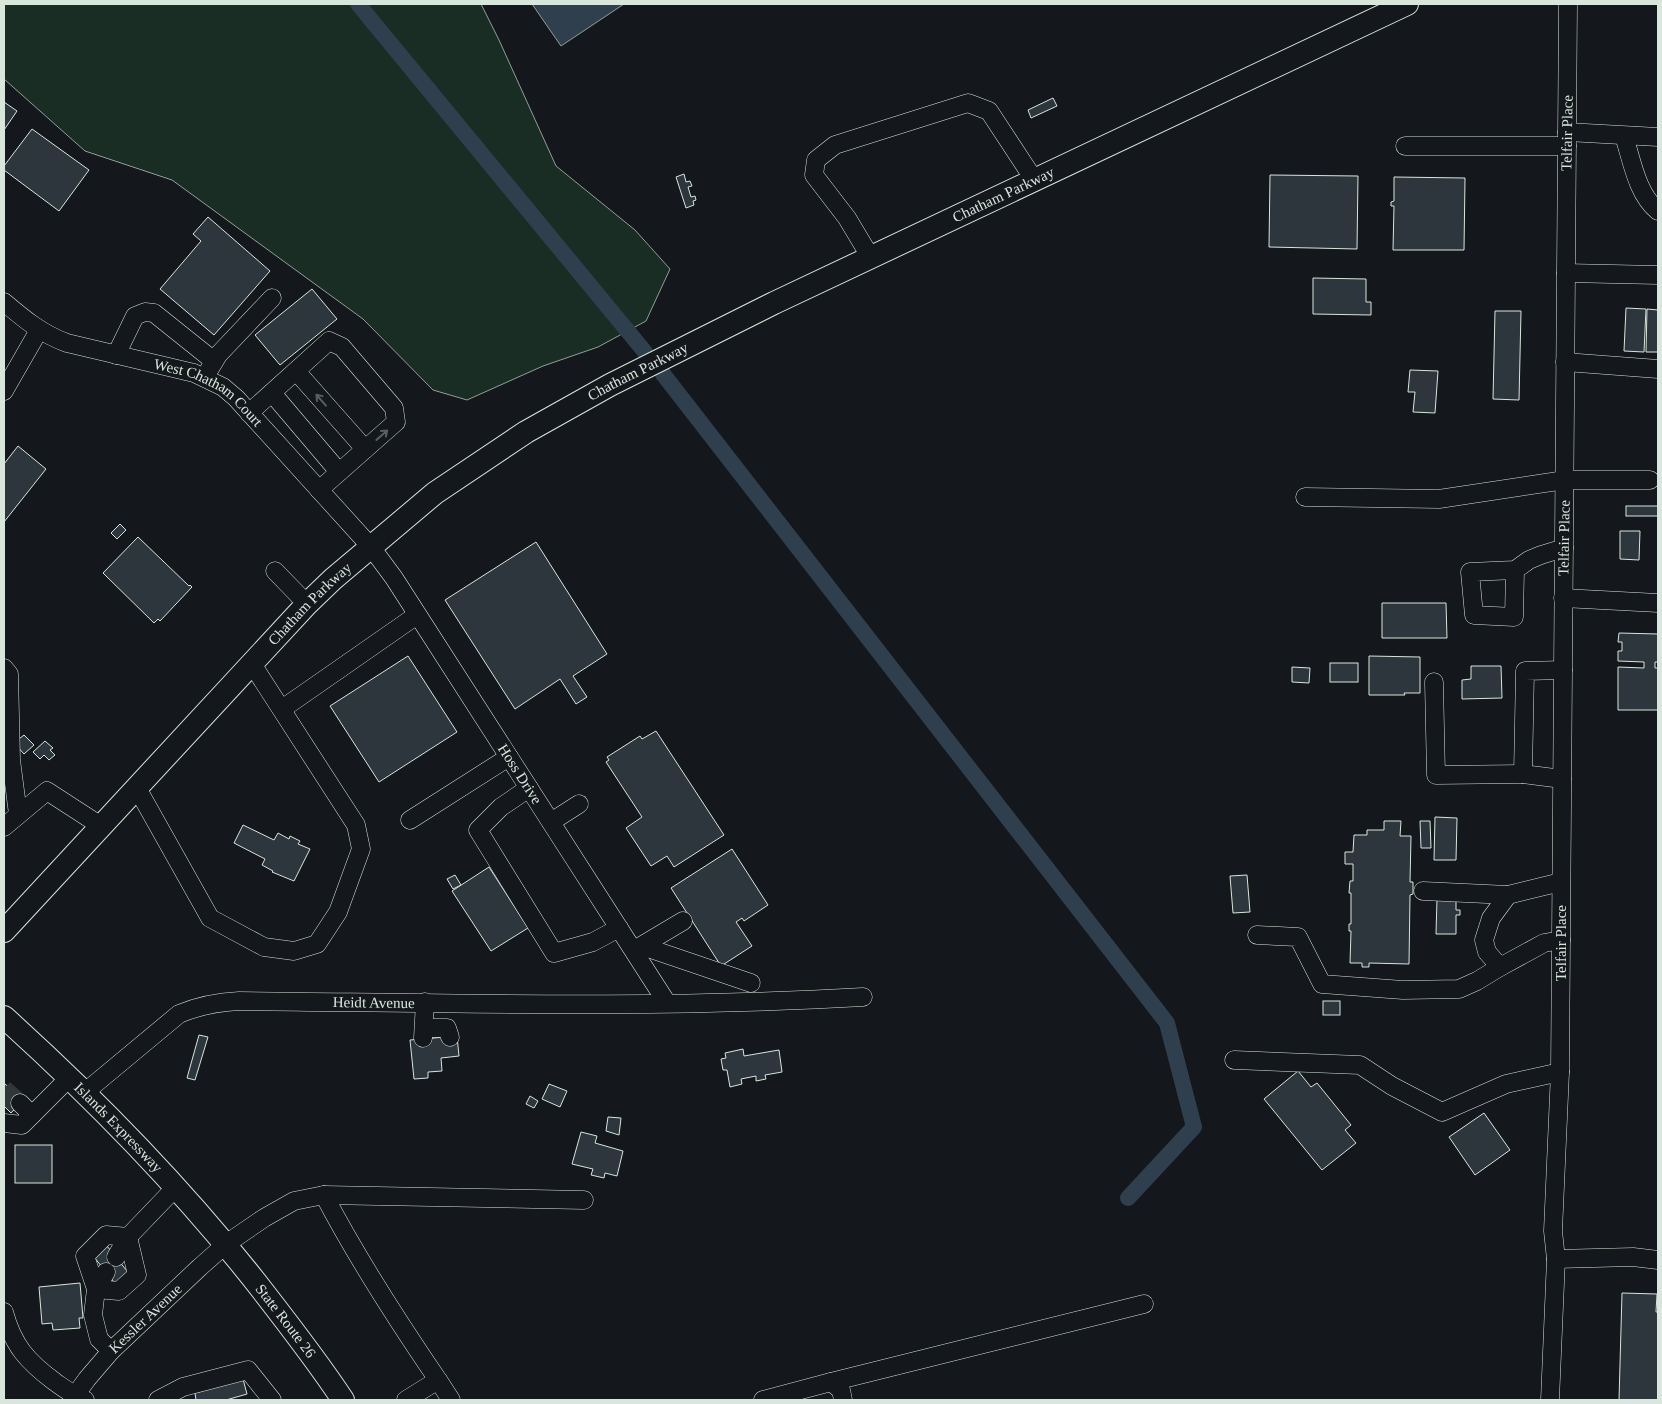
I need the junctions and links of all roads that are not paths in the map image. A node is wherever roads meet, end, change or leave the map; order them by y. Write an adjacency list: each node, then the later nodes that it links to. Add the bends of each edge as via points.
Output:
1 (1407, 4): 7 (main road, Chatham Parkway)
2 (1568, 4): 5 (street, Telfair Place)
3 (1624, 136): 4 (street); 5 (street); 8 (street, via 1638,183 1652,207)
4 (1658, 138)
5 (1567, 139): 6 (street); 10 (street, Telfair Place)
6 (1405, 146)
7 (1035, 181): 9 (main road, Chatham Parkway); 9 (street, via 989,111 968,103 835,145 816,160 814,175 847,218)
8 (1658, 211)
9 (871, 258): 30 (main road, Chatham Parkway, via 610,385 535,427 435,493)
10 (1566, 273): 11 (street); 17 (street, Telfair Place)
11 (1658, 275)
12 (272, 298): 16 (street)
13 (4, 302): 14 (street, West Chatham Court)
14 (40, 330): 15 (street, West Chatham Court, via 67,343); 21 (street)
15 (116, 354): 16 (street, via 136,316 145,312 154,313); 20 (street, West Chatham Court)
16 (214, 361): 20 (street)
17 (1565, 362): 18 (street); 26 (street, Telfair Place)
18 (1658, 369)
19 (296, 371): 22 (street); 24 (street, one-way to 19); 24 (street, one-way to 19, via 396,422 394,408 342,347 329,341)
20 (205, 377): 23 (street, West Chatham Court, via 223,387)
21 (4, 391)
22 (272, 392): 23 (street); 25 (street)
23 (249, 413): 28 (street, West Chatham Court)
24 (365, 450): 25 (street)
25 (339, 472): 28 (street)
26 (1565, 480): 27 (street); 29 (street, via 1438,499); 31 (street, Telfair Place)
27 (1650, 480)
28 (319, 490): 30 (street, West Chatham Court)
29 (1305, 498)
30 (371, 547): 36 (main road, Chatham Parkway); 37 (street, Hoss Drive)
31 (1564, 548): 32 (street, via 1529,560); 34 (street, Telfair Place)
32 (1515, 570)
33 (275, 571): 36 (street)
34 (1563, 598): 35 (street); 40 (street, Telfair Place)
35 (1658, 603)
36 (307, 604): 38 (main road, Chatham Parkway)
37 (417, 614): 42 (street); 43 (street, Hoss Drive)
38 (252, 664): 42 (street); 46 (main road, Chatham Parkway)
39 (4, 668): 49 (street, via 9,674 11,760)
40 (1563, 670): 44 (street, via 1525,671); 45 (street, Telfair Place)
41 (1434, 682): 44 (street, via 1436,775)
42 (282, 709): 46 (street, via 356,825 361,849 338,912 317,944 294,951 264,947 210,918)
43 (509, 757): 47 (street, Hoss Drive); 50 (street)
44 (1523, 774): 45 (street)
45 (1562, 779): 54 (street, Telfair Place)
46 (136, 788): 52 (main road, Chatham Parkway)
47 (529, 788): 51 (street, Hoss Drive); 58 (street, via 478,830 554,953 593,942)
48 (579, 804): 51 (street)
49 (18, 814): 52 (street, via 47,790); 53 (street)
50 (410, 820)
51 (551, 822): 58 (street, Hoss Drive)
52 (101, 826): 59 (main road, Chatham Parkway)
53 (4, 827)
54 (1561, 882): 56 (street); 61 (street, Telfair Place)
55 (1423, 891): 56 (street)
56 (1508, 895): 63 (street, via 1491,918 1484,940 1487,952)
57 (683, 921): 62 (street)
58 (619, 928): 62 (street, Hoss Drive)
59 (4, 931)
60 (1258, 935): 63 (street, via 1298,937 1322,984 1459,990)
61 (1561, 940): 63 (street, via 1544,943); 71 (street, Telfair Place)
62 (638, 948): 64 (street); 67 (street, Hoss Drive)
63 (1500, 967)
64 (751, 983)
65 (863, 997): 67 (street, Heidt Avenue)
66 (425, 1002): 67 (street, Heidt Avenue); 69 (street, via 424,1033 447,1028); 72 (street, Heidt Avenue, via 239,1001 191,1009)
67 (667, 1002)
68 (7, 1026): 72 (main road, Islands Expressway)
69 (450, 1037)
70 (1234, 1060): 71 (street, via 1360,1065 1442,1112 1506,1084)
71 (1560, 1072): 80 (street, Telfair Place, via 1553,1231)
72 (76, 1085): 73 (street, Heidt Avenue); 74 (main road, Islands Expressway)
73 (19, 1115)
74 (176, 1187): 77 (street); 78 (main road, Islands Expressway)
75 (324, 1195): 76 (street, Kessler Avenue); 78 (street, Kessler Avenue, via 294,1200); 87 (street, via 358,1258)
76 (584, 1200)
77 (128, 1237): 79 (street); 83 (street, via 137,1274 119,1291); 83 (street, via 106,1235 85,1256)
78 (226, 1244): 86 (street, Kessler Avenue); 92 (main road, State Route 26, via 290,1325)
79 (116, 1257)
80 (1556, 1259): 81 (street); 97 (street, Telfair Place)
81 (1658, 1260)
82 (106, 1272): 83 (street)
83 (96, 1289): 86 (street, via 93,1315 99,1339)
84 (1144, 1304): 88 (street)
85 (4, 1312): 89 (street, via 23,1354 34,1367)
86 (111, 1352): 89 (street, Kessler Avenue, via 99,1364)
87 (438, 1380): 93 (street); 94 (street)
88 (831, 1382): 95 (street); 96 (street, via 841,1390)
89 (77, 1399)
90 (158, 1400): 91 (street, via 183,1387 248,1370)
91 (272, 1400)
92 (342, 1400)
93 (406, 1400)
94 (451, 1400)
95 (763, 1400)
96 (843, 1400)
97 (1550, 1400)

